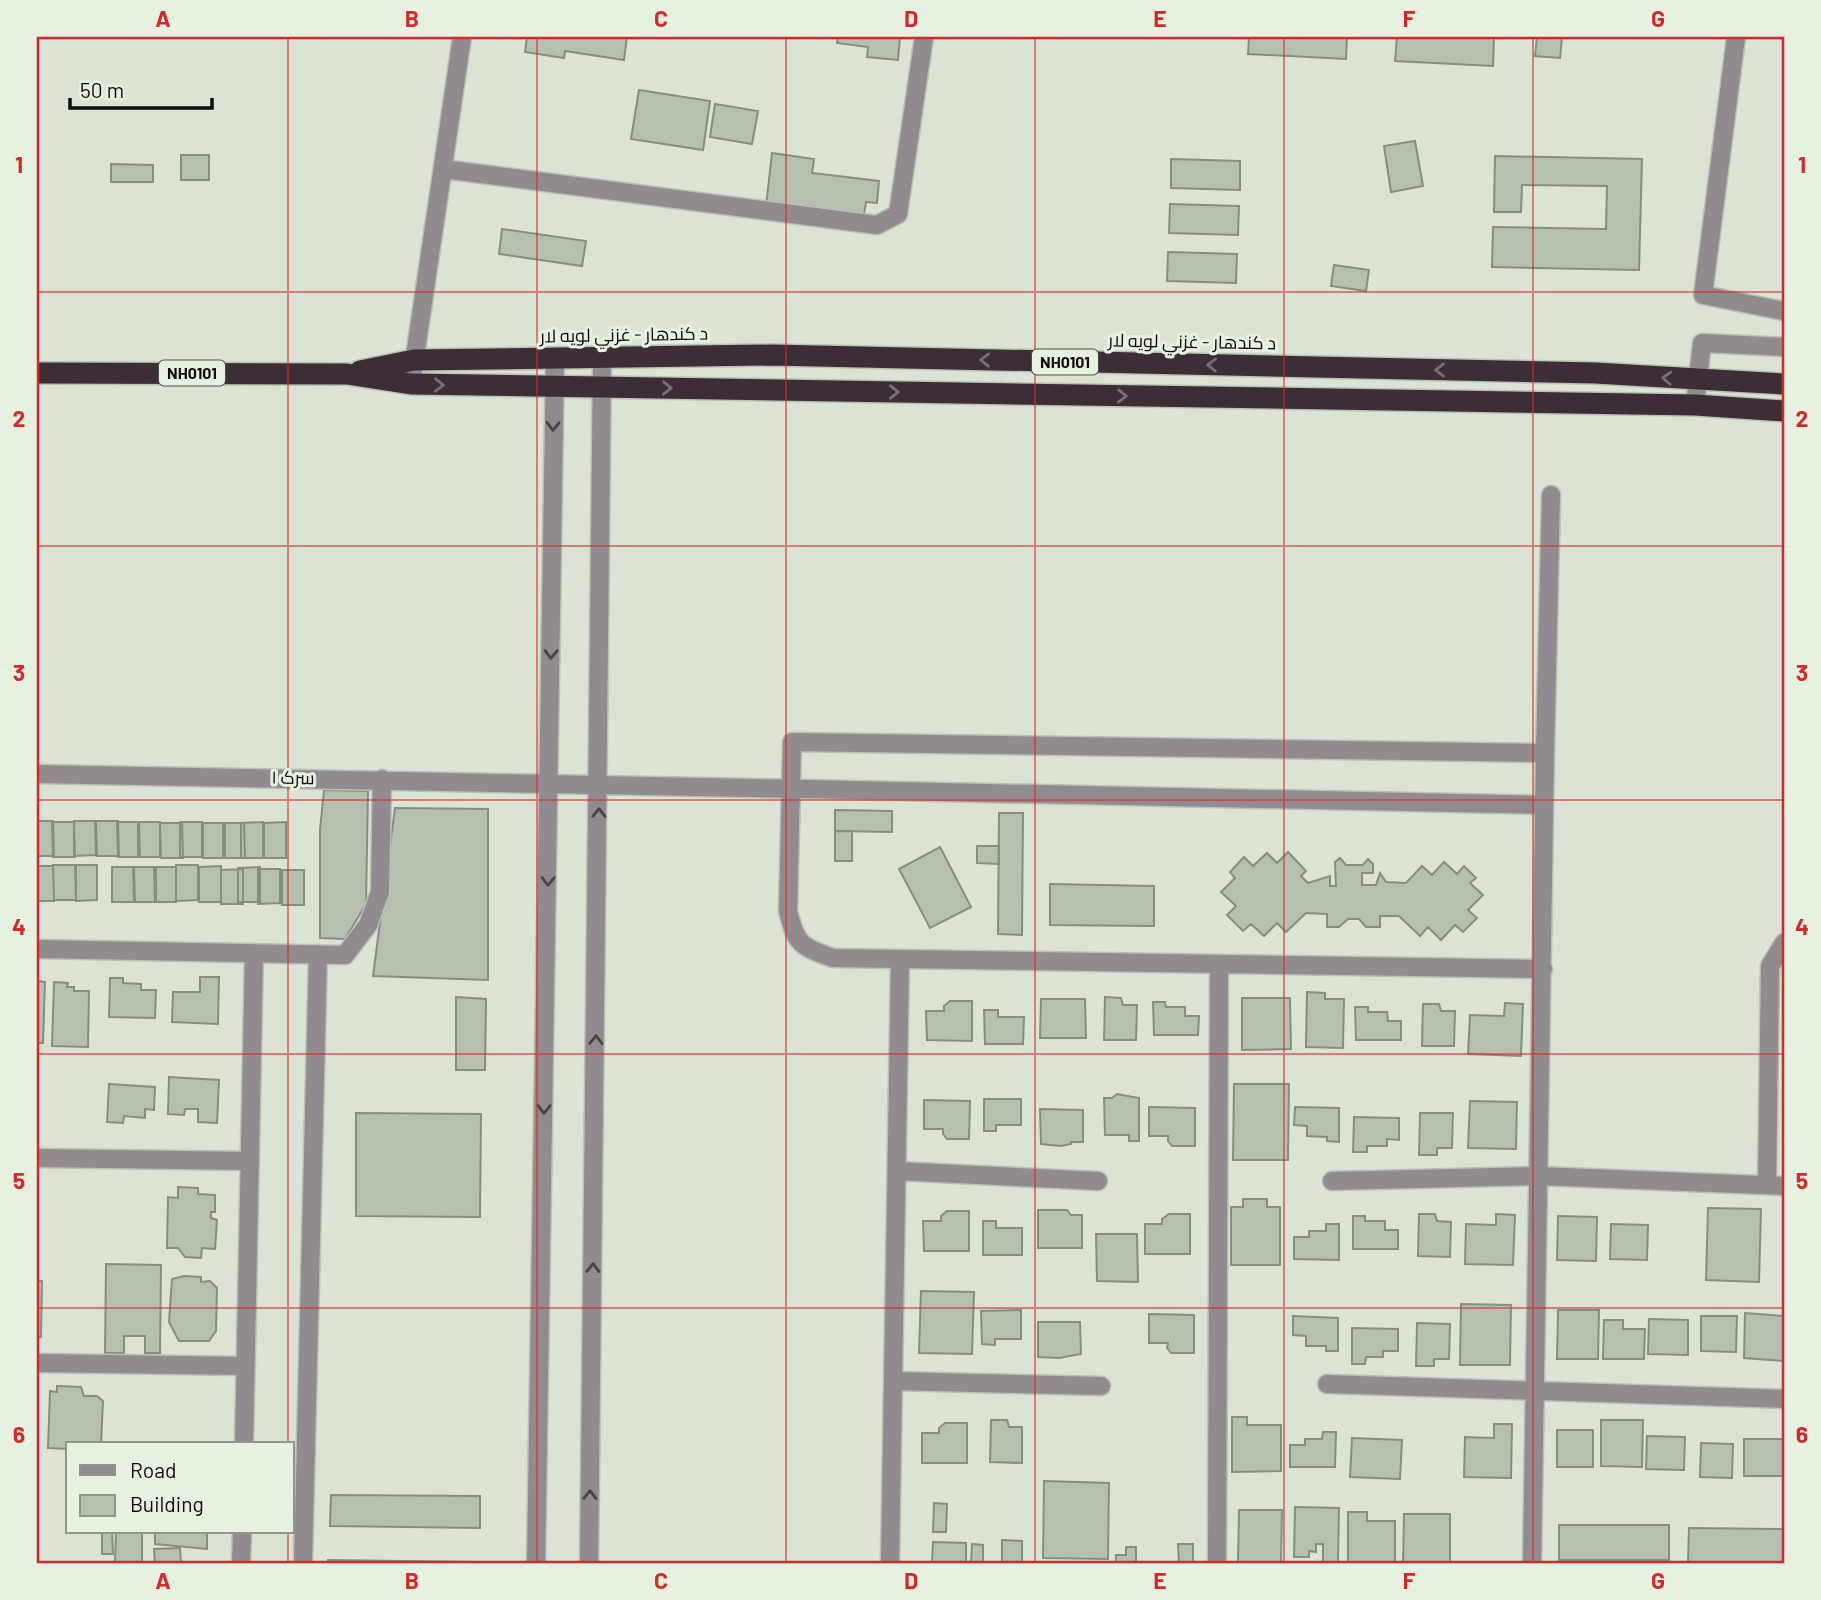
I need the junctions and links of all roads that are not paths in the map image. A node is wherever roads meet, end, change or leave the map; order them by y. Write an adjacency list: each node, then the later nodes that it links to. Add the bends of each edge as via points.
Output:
1 (463, 37): 4 (street)
2 (924, 37): 4 (street, via 898,214 877,225)
3 (1737, 37): 5 (street, via 1703,295)
4 (443, 169): 9 (street)
5 (1784, 311)
6 (1784, 347): 12 (street, via 1702,343)
7 (555, 358): 8 (highway, د کندهار - غزني لويه لار / NH0101); 9 (highway, د کندهار - غزني لويه لار / NH0101); 15 (street)
8 (602, 358): 12 (highway, د کندهار - غزني لويه لار / NH0101, one-way to 8, via 786,356); 16 (street)
9 (414, 360): 11 (highway, د کندهار - غزني لويه لار / NH0101); 13 (street)
10 (37, 373): 11 (highway, د کندهار - غزني لويه لار / NH0101)
11 (348, 374): 13 (highway, د کندهار - غزني لويه لار / NH0101)
12 (1698, 379): 14 (highway, د کندهار - غزني لويه لار / NH0101); 17 (street)
13 (411, 384): 15 (highway, د کندهار - غزني لويه لار / NH0101, one-way to 15)
14 (1784, 384)
15 (554, 386): 16 (highway, د کندهار - غزني لويه لار / NH0101); 23 (street, one-way to 23)
16 (602, 387): 17 (highway, د کندهار - غزني لويه لار / NH0101, one-way to 17); 24 (street)
17 (1695, 405): 18 (highway, د کندهار - غزني لويه لار / NH0101)
18 (1784, 411)
19 (1551, 495): 20 (street)
20 (1545, 753): 25 (street, via 792,743); 26 (street)
21 (37, 774): 22 (street, سرک ۱)
22 (382, 779): 23 (street, سرک ۱); 30 (street, via 380,892 368,925 345,955)
23 (550, 784): 24 (street, سرک ۱); 52 (street, one-way to 52)
24 (599, 785): 25 (street, سرک ۱); 53 (street, one-way to 24)
25 (790, 790): 26 (street, سرک ۱); 31 (street, via 788,911 794,938 833,958)
26 (1544, 805): 33 (street)
27 (1784, 943): 40 (street, via 1770,966)
28 (37, 949): 29 (street)
29 (254, 953): 30 (street); 35 (street)
30 (318, 954): 51 (street)
31 (900, 961): 32 (street); 36 (street)
32 (1219, 965): 33 (street); 55 (street)
33 (1543, 969): 37 (street)
34 (37, 1158): 35 (street)
35 (250, 1161): 42 (street)
36 (897, 1171): 38 (street); 43 (street)
37 (1539, 1176): 39 (street); 40 (street); 46 (street)
38 (1098, 1181)
39 (1332, 1181)
40 (1775, 1186)
41 (37, 1363): 42 (street)
42 (246, 1366): 48 (street)
43 (893, 1381): 45 (street); 54 (street)
44 (1327, 1384): 46 (street)
45 (1101, 1386)
46 (1535, 1389): 47 (street); 56 (street)
47 (1784, 1399)
48 (244, 1442)
49 (242, 1534): 50 (street)
50 (241, 1563)
51 (303, 1563)
52 (536, 1563)
53 (589, 1563)
54 (890, 1563)
55 (1217, 1563)
56 (1532, 1563)

